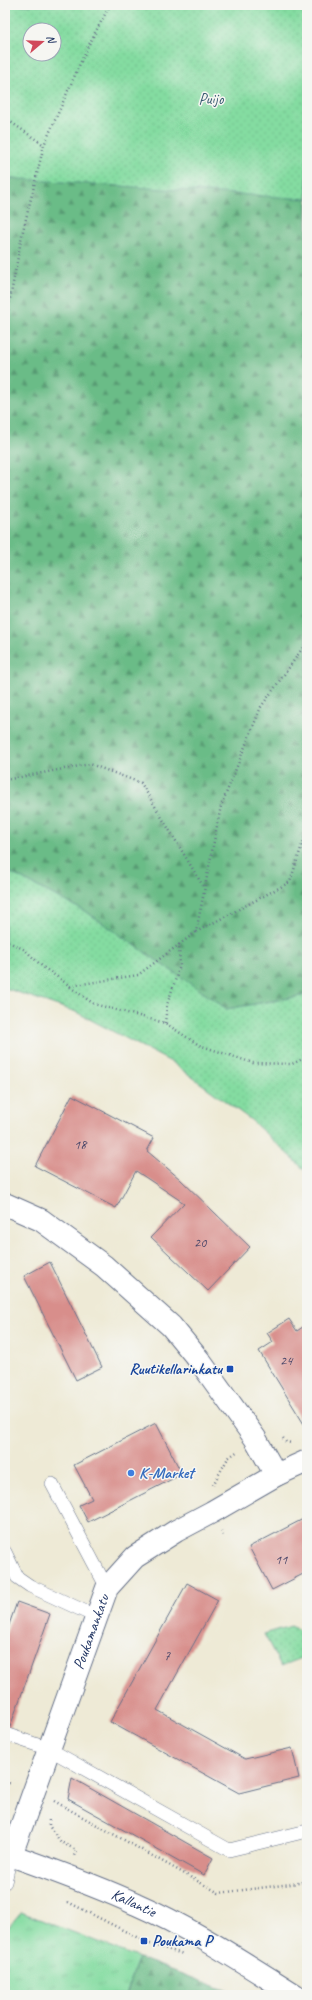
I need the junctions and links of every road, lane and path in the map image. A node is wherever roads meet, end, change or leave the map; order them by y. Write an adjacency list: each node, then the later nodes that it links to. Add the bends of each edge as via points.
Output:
1 (110, 5): 3 (path, via 87,48)
2 (5, 118): 3 (path)
3 (44, 145): 4 (path, via 22,235)
4 (5, 326)
5 (307, 642): 8 (path, via 261,707 221,806)
6 (5, 780): 8 (path, via 90,764 141,783)
7 (307, 830): 9 (path, via 290,882)
8 (204, 886): 9 (path)
9 (196, 932): 11 (path)
10 (5, 940): 12 (path, via 25,950 43,967)
11 (179, 944): 12 (path, via 138,975); 13 (path, via 180,966 166,1005)
12 (70, 986): 13 (path, via 94,1004)
13 (165, 1023): 14 (path, via 199,1045 254,1062 292,1064)
14 (307, 1057)
15 (5, 1204): 17 (street, via 41,1220 104,1266 171,1326 255,1438)
16 (307, 1461): 17 (street, Poukamankatu)
17 (276, 1475): 20 (street, Poukamankatu, via 135,1557)
18 (52, 1484): 20 (lane)
19 (5, 1552): 21 (lane, via 17,1577 30,1586)
20 (107, 1588): 21 (street, Poukamankatu)
21 (97, 1617): 23 (street, Poukamankatu)
22 (5, 1734): 23 (lane)
23 (49, 1749): 25 (lane, via 229,1850); 26 (street, Poukamankatu)
24 (53, 1800): 28 (path, via 219,1893)
25 (307, 1831)
26 (8, 1854): 27 (lane); 31 (street, Kallantie, via 67,1874 137,1904 227,1952)
27 (5, 1882)
28 (307, 1882)
29 (67, 1902): 30 (path, via 150,1944)
30 (187, 1956)
31 (295, 1995)

